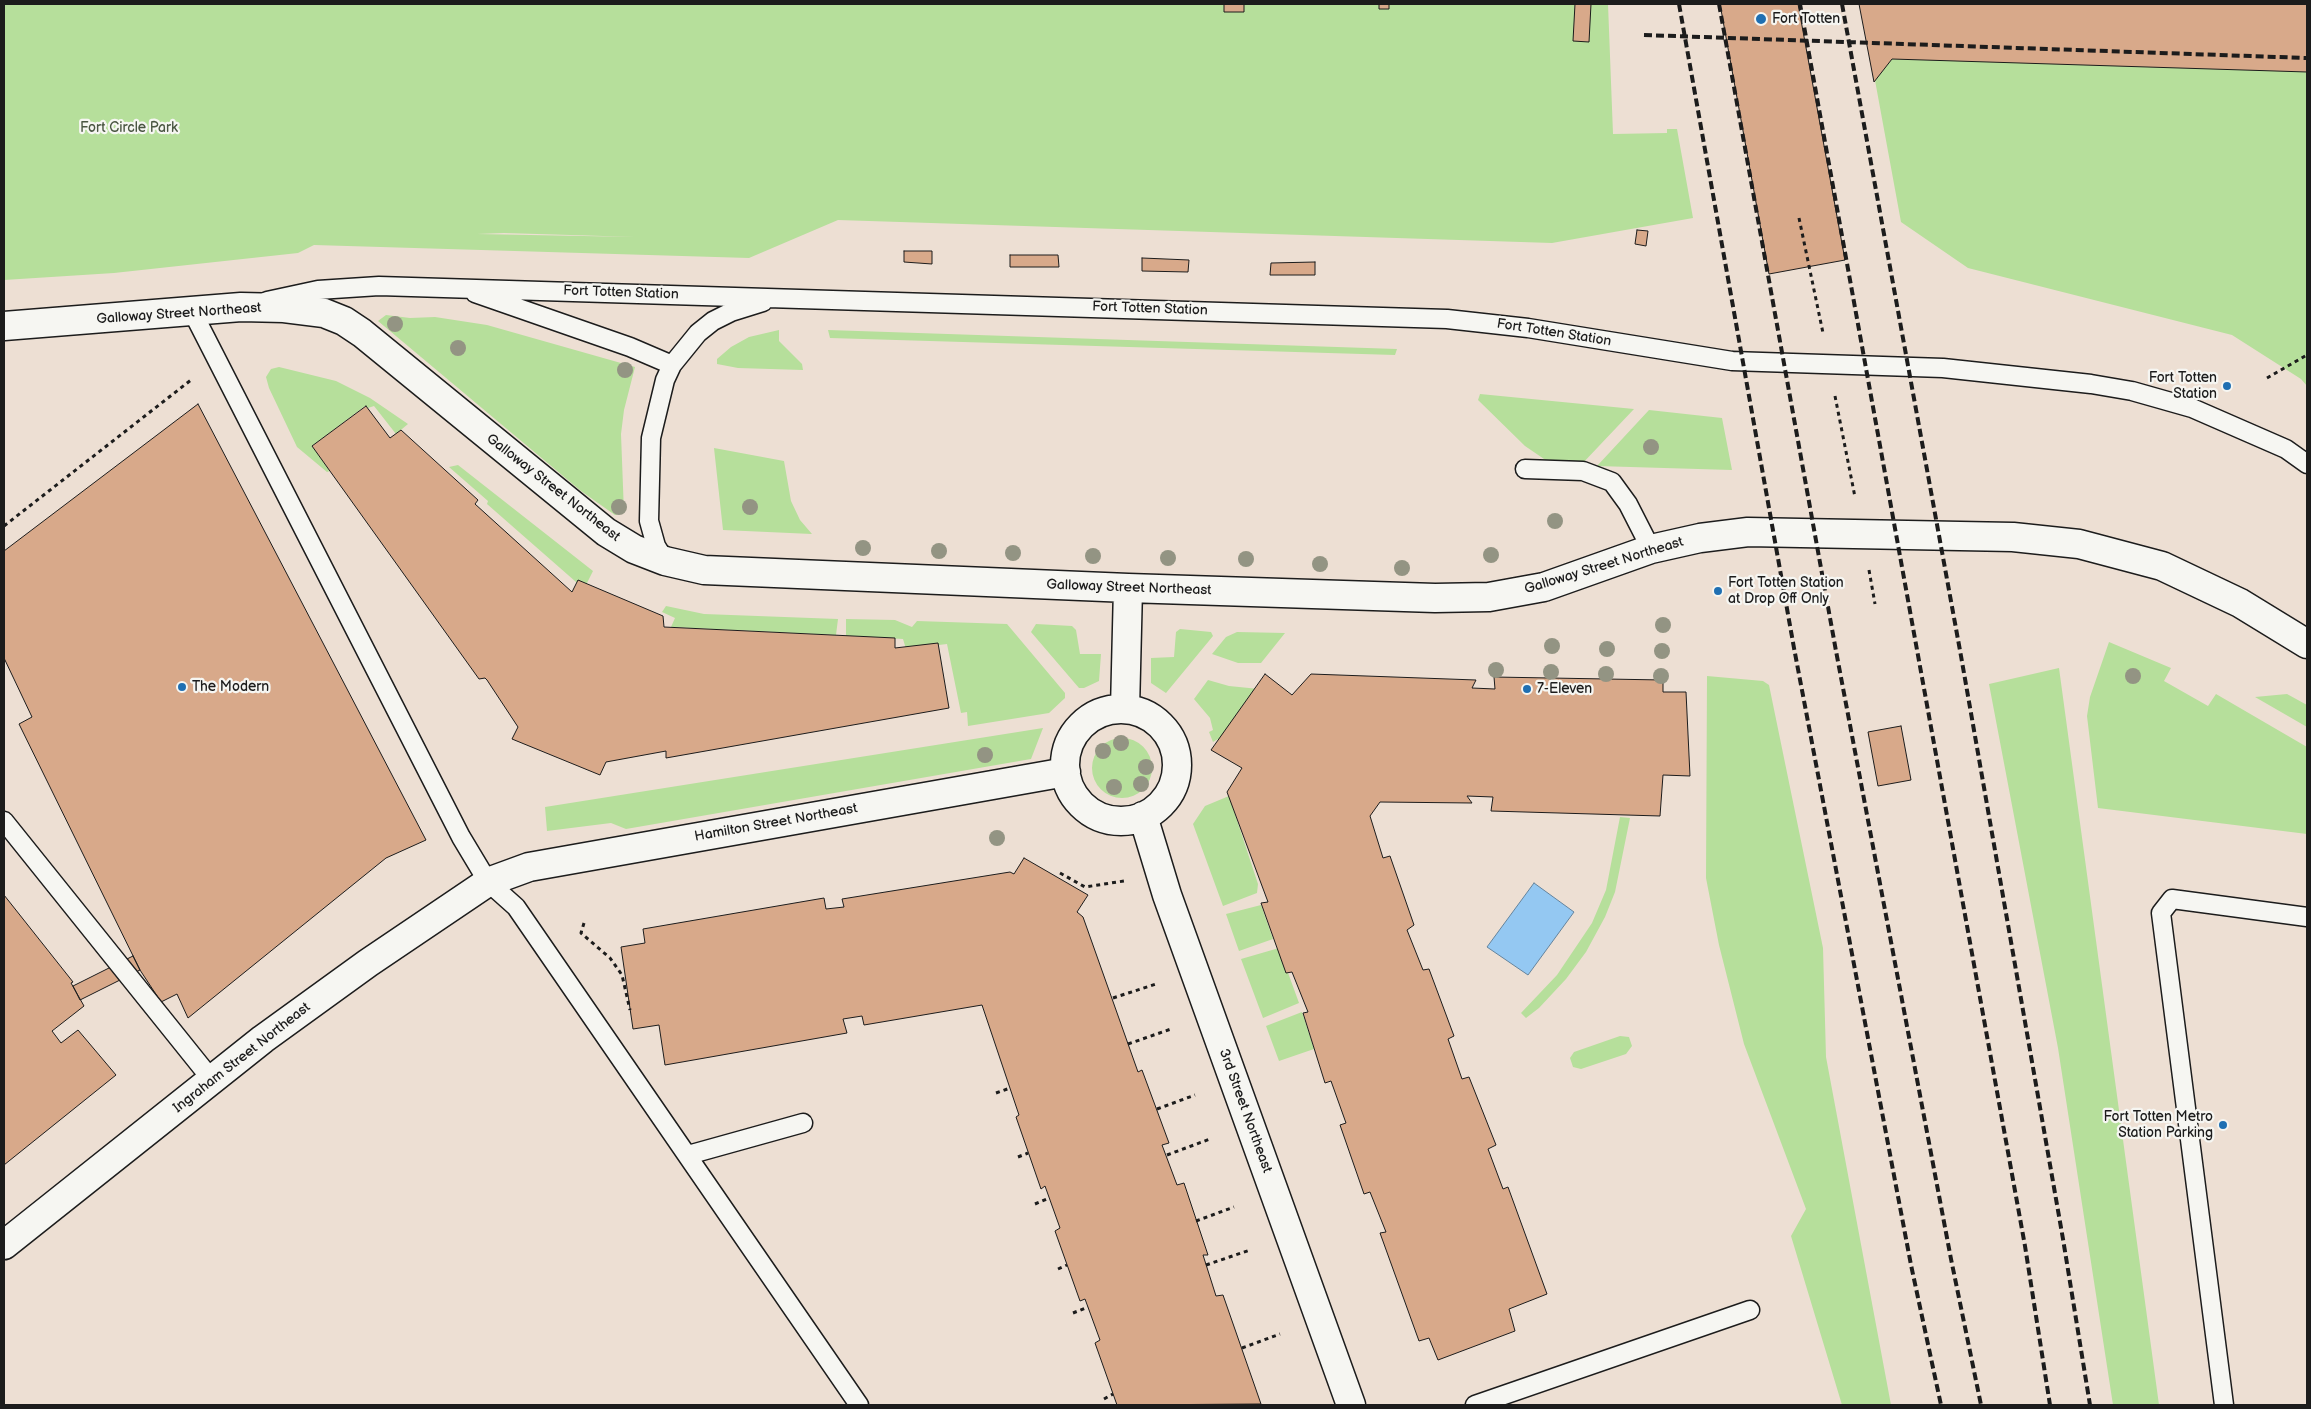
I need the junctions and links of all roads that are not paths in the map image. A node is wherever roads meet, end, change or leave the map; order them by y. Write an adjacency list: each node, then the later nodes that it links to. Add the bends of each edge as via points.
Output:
1 (460, 288): 2 (lane, Fort Totten Station); 3 (lane, Fort Totten Station, via 347,287 295,294); 6 (lane, Fort Totten Station, via 630,347)
2 (782, 298): 6 (lane, Fort Totten Station, via 731,312 713,321 698,332); 7 (lane, Fort Totten Station, via 1447,319 1528,328 1732,361 1943,368 2091,384 2192,408 2286,449)
3 (241, 307): 4 (street, Galloway Street Northeast); 10 (street, Galloway Street Northeast, via 305,310 344,321 606,532 634,549)
4 (192, 311): 5 (street, Galloway Street Northeast); 17 (lane, via 461,837)
5 (4, 326)
6 (672, 365): 10 (lane, Fort Totten Station, via 660,397 650,454 649,520 656,546)
7 (2307, 464)
8 (1525, 469): 9 (lane, via 1583,471 1612,482 1628,504)
9 (1651, 549): 11 (street, Galloway Street Northeast, via 1544,587 1489,597); 12 (street, Galloway Street Northeast, via 1748,532 2013,537 2079,544 2162,566 2240,603)
10 (665, 561): 11 (street, Galloway Street Northeast, via 730,573)
11 (1128, 588): 13 (street)
12 (2307, 644)
13 (1125, 709): 14 (street, via 1109,710 1080,726 1066,756); 15 (street, via 1144,714 1159,723 1170,738 1176,756 1176,774 1170,792 1159,806)
14 (1066, 772): 15 (street, via 1075,796 1094,814 1126,821); 17 (street, Hamilton Street Northeast, via 536,866)
15 (1143, 816): 25 (street, 3rd Street Northeast, via 1167,895)
16 (4, 821): 19 (lane)
17 (488, 882): 19 (street, Ingraham Street Northeast, via 368,963); 21 (lane, via 516,907)
18 (2307, 917): 27 (lane, via 2172,899 2161,913)
19 (212, 1080): 22 (street, Ingraham Street Northeast)
20 (803, 1123): 21 (lane)
21 (688, 1155): 24 (lane)
22 (4, 1246)
23 (1750, 1310): 26 (lane)
24 (859, 1405)
25 (1351, 1405)
26 (1476, 1405)
27 (2224, 1405)

